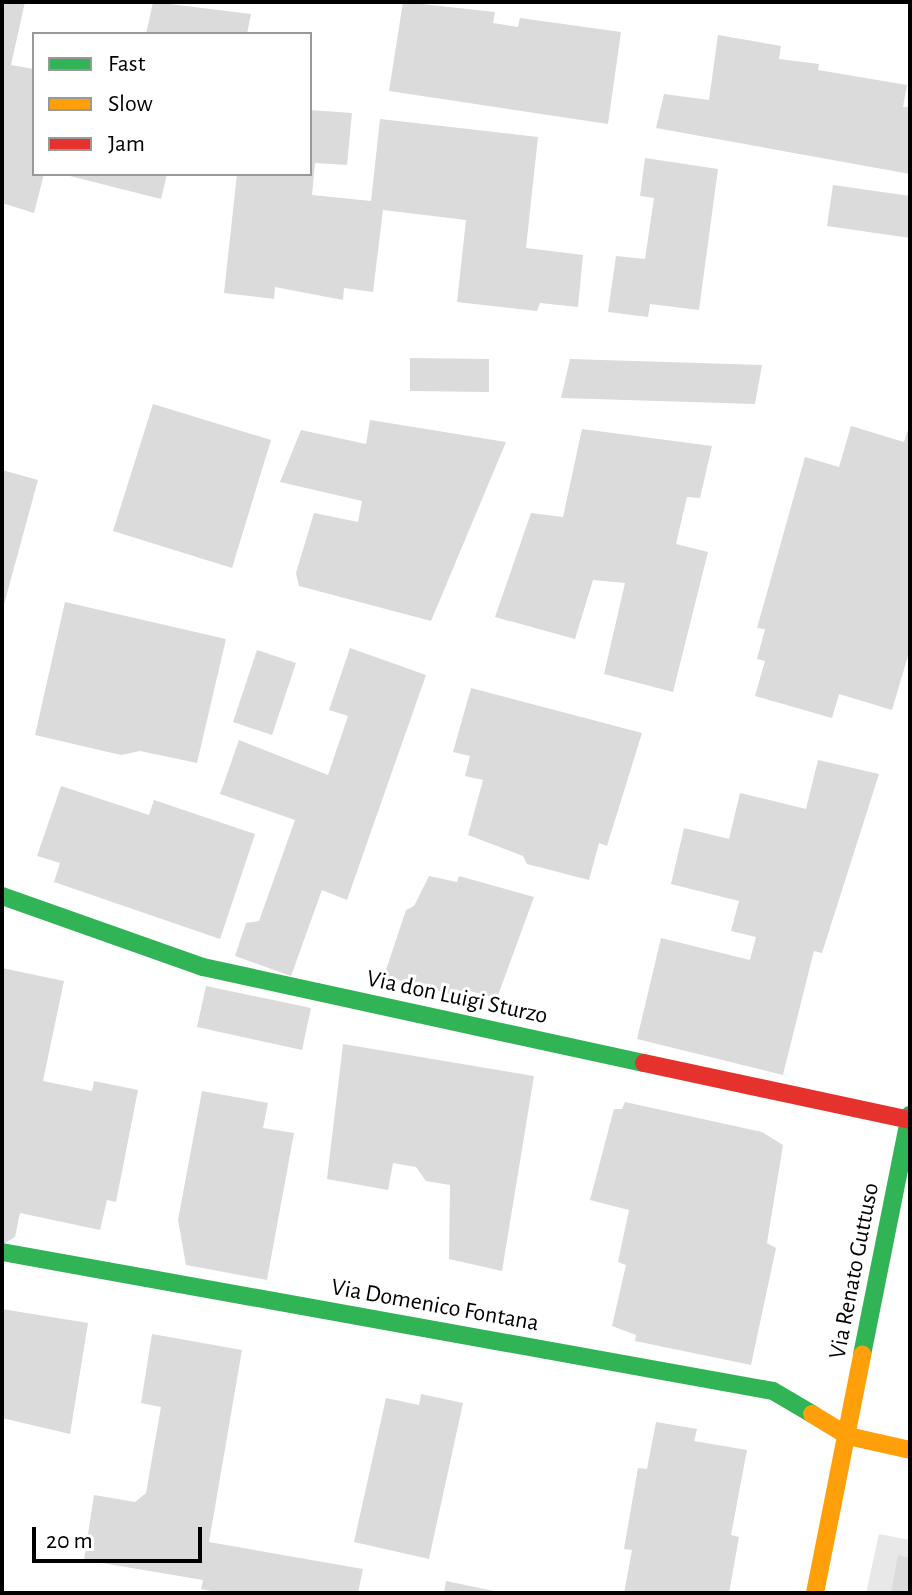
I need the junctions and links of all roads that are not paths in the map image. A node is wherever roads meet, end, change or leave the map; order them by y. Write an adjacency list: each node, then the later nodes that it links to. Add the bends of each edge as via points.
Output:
1 (2, 896): 2 (street, Via don Luigi Sturzo, via 203,967)
2 (910, 1118): 4 (street, Via Renato Guttuso)
3 (2, 1252): 4 (street, Via Domenico Fontana, via 773,1391)
4 (848, 1436): 5 (street, Via Domenico Fontana); 6 (street, Via Renato Guttuso)
5 (910, 1450)
6 (815, 1593)

